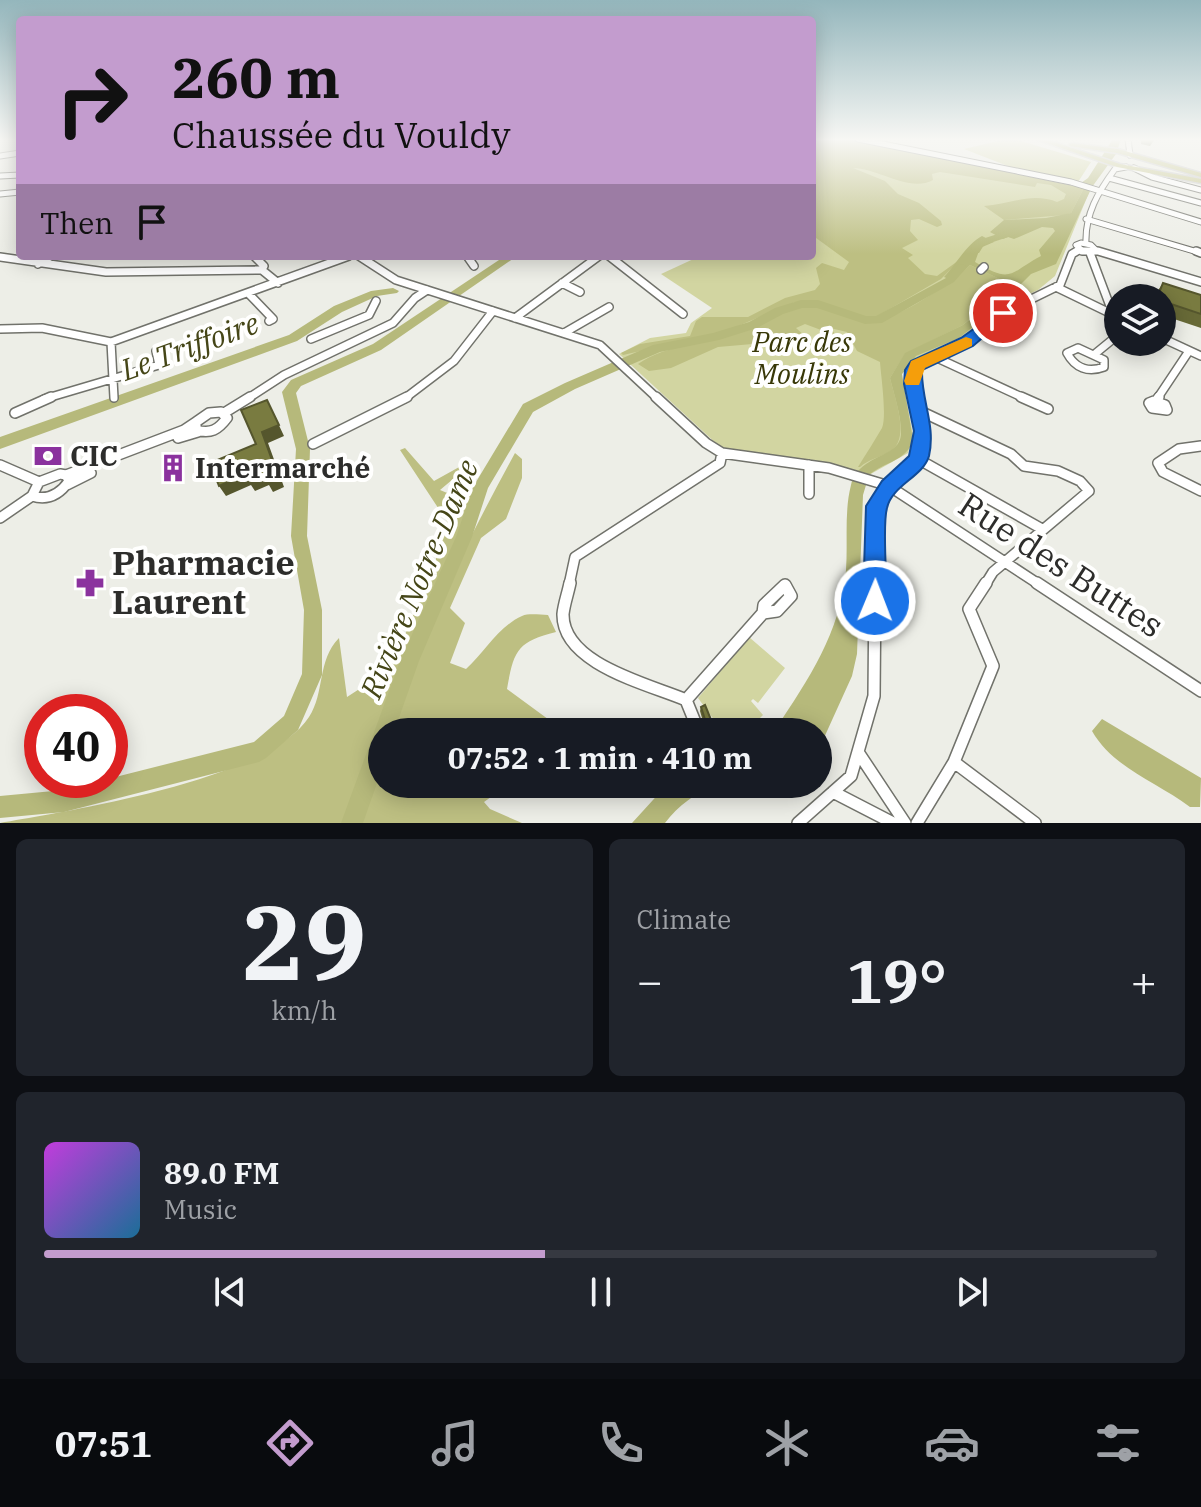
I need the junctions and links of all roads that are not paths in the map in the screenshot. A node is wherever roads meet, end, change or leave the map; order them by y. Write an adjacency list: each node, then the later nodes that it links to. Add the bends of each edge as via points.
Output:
1 (1048, 177): 4 (street)
2 (1154, 177): 5 (street)
3 (1109, 178): 4 (street); 6 (street)
4 (1100, 190): 7 (street); 8 (street)
5 (1201, 190)
6 (1201, 203)
7 (1086, 219): 9 (street); 12 (street)
8 (1201, 222)
9 (1086, 243): 10 (street, via 1078,243); 11 (street)
10 (1080, 250): 11 (street); 28 (street, via 1072,254 1064,280)
11 (1094, 252): 24 (street); 27 (street)
12 (1201, 253)
13 (0, 257): 21 (street)
14 (46, 260): 21 (street)
15 (258, 260): 23 (street)
16 (338, 260): 25 (street)
17 (365, 260): 29 (street, via 396,280)
18 (470, 260): 22 (street)
19 (594, 260): 26 (street)
20 (614, 260): 36 (street)
21 (38, 265): 23 (street, via 121,272)
22 (474, 266)
23 (262, 270): 25 (street)
24 (1201, 282)
25 (278, 283): 31 (street)
26 (562, 283): 30 (street); 37 (street)
27 (1105, 284)
28 (1056, 287): 34 (street); 51 (street, via 1003,313 967,342)
29 (427, 290): 35 (street); 42 (street, via 393,323)
30 (580, 292)
31 (249, 294): 38 (street, via 273,319); 44 (street)
32 (376, 301): 39 (street, via 373,311)
33 (609, 307): 41 (street)
34 (1104, 310)
35 (493, 311): 37 (street); 60 (street, via 437,376)
36 (683, 314)
37 (515, 318): 41 (street)
38 (269, 321)
39 (354, 321): 42 (street); 43 (street)
40 (0, 329): 44 (street, via 42,328)
41 (564, 333): 62 (street, via 593,342)
42 (369, 335): 58 (street, via 284,375)
43 (311, 339)
44 (108, 342): 52 (street)
45 (1176, 345): 48 (street)
46 (1104, 346): 49 (street)
47 (156, 351): 52 (street, via 159,365)
48 (1189, 351): 50 (street); 54 (street)
49 (1096, 353): 49 (street, via 1105,364 1102,369 1074,364 1067,353 1078,348)
50 (1201, 356)
51 (935, 357): 55 (street); 56 (street, via 914,370)
52 (115, 379): 53 (street); 57 (street, via 40,400)
53 (114, 398)
54 (1156, 401)
55 (1048, 409)
56 (918, 410): 63 (street, via 923,431); 73 (street, via 1011,454 1024,466 1058,471 1087,487 1089,491)
57 (15, 413)
58 (224, 413): 59 (street, via 209,413); 59 (street, via 226,421 211,433)
59 (197, 427): 66 (street)
60 (313, 444)
61 (1201, 446): 69 (street, via 1179,449 1158,463 1163,472)
62 (722, 453): 65 (street, Rue des Buttes); 77 (street, via 720,463 575,557 563,616 565,631 584,657)
63 (918, 459): 68 (street); 73 (street)
64 (0, 465): 67 (street)
65 (809, 465): 68 (street, Rue des Buttes); 70 (street)
66 (66, 480): 67 (street, via 52,475); 71 (street, via 47,498)
67 (39, 482): 71 (street)
68 (889, 486): 74 (street, Rue des Buttes); 79 (street, via 876,506 874,696)
69 (1201, 491)
70 (809, 494)
71 (32, 496): 72 (street)
72 (0, 518)
73 (1042, 529): 74 (street)
74 (1006, 561): 76 (street, Rue des Buttes); 80 (street, via 969,609 993,666)
75 (763, 613): 77 (street)
76 (1201, 691)
77 (686, 700): 78 (street)
78 (693, 718)
79 (858, 752): 81 (street, via 851,776); 84 (street)
80 (954, 762): 85 (street); 86 (street)
81 (833, 792): 82 (street); 83 (street)
82 (798, 823)
83 (893, 823)
84 (905, 823)
85 (917, 823)
86 (1035, 823)

